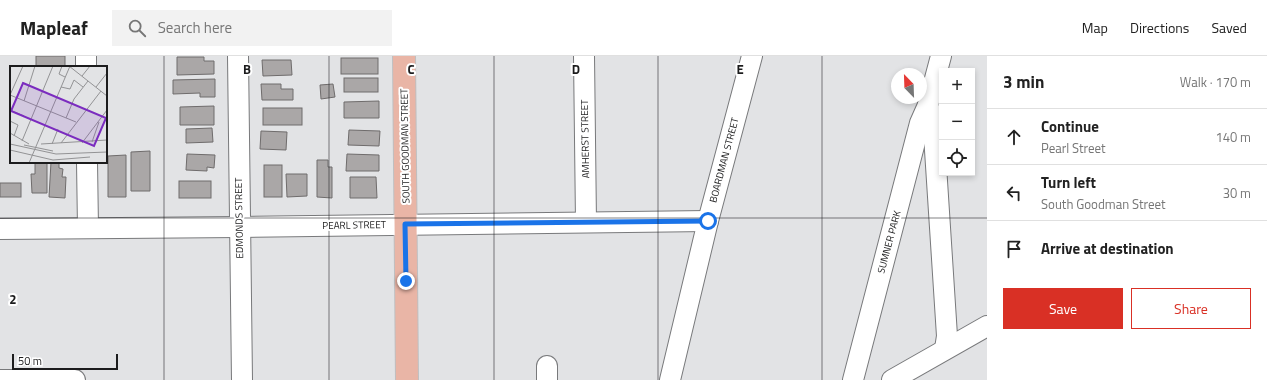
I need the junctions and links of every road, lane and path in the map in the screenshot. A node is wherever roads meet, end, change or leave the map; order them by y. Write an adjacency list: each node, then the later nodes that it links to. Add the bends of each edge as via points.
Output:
1 (238, 56): 11 (street, EDMONDS STREET)
2 (404, 56): 10 (main road, SOUTH GOODMAN STREET)
3 (584, 56): 9 (street, AMHERST STREET)
4 (752, 56): 8 (street, BOARDMAN STREET)
5 (941, 56): 6 (street, SUMNER PARK)
6 (928, 105): 15 (street, via 933,119 946,328); 21 (street, SUMNER PARK, via 918,131)
7 (87, 163): 12 (street)
8 (708, 221): 9 (street, PEARL STREET); 20 (street, BOARDMAN STREET)
9 (586, 222): 10 (street, PEARL STREET)
10 (405, 224): 11 (street, PEARL STREET); 19 (main road, SOUTH GOODMAN STREET)
11 (239, 227): 12 (street, PEARL STREET); 18 (street, EDMONDS STREET)
12 (88, 228): 13 (street, PEARL STREET)
13 (0, 229)
14 (987, 326): 15 (street)
15 (945, 349): 22 (street)
16 (0, 380): 17 (street)
17 (75, 380)
18 (242, 380)
19 (407, 380)
20 (670, 380)
21 (853, 380)
22 (892, 380)

